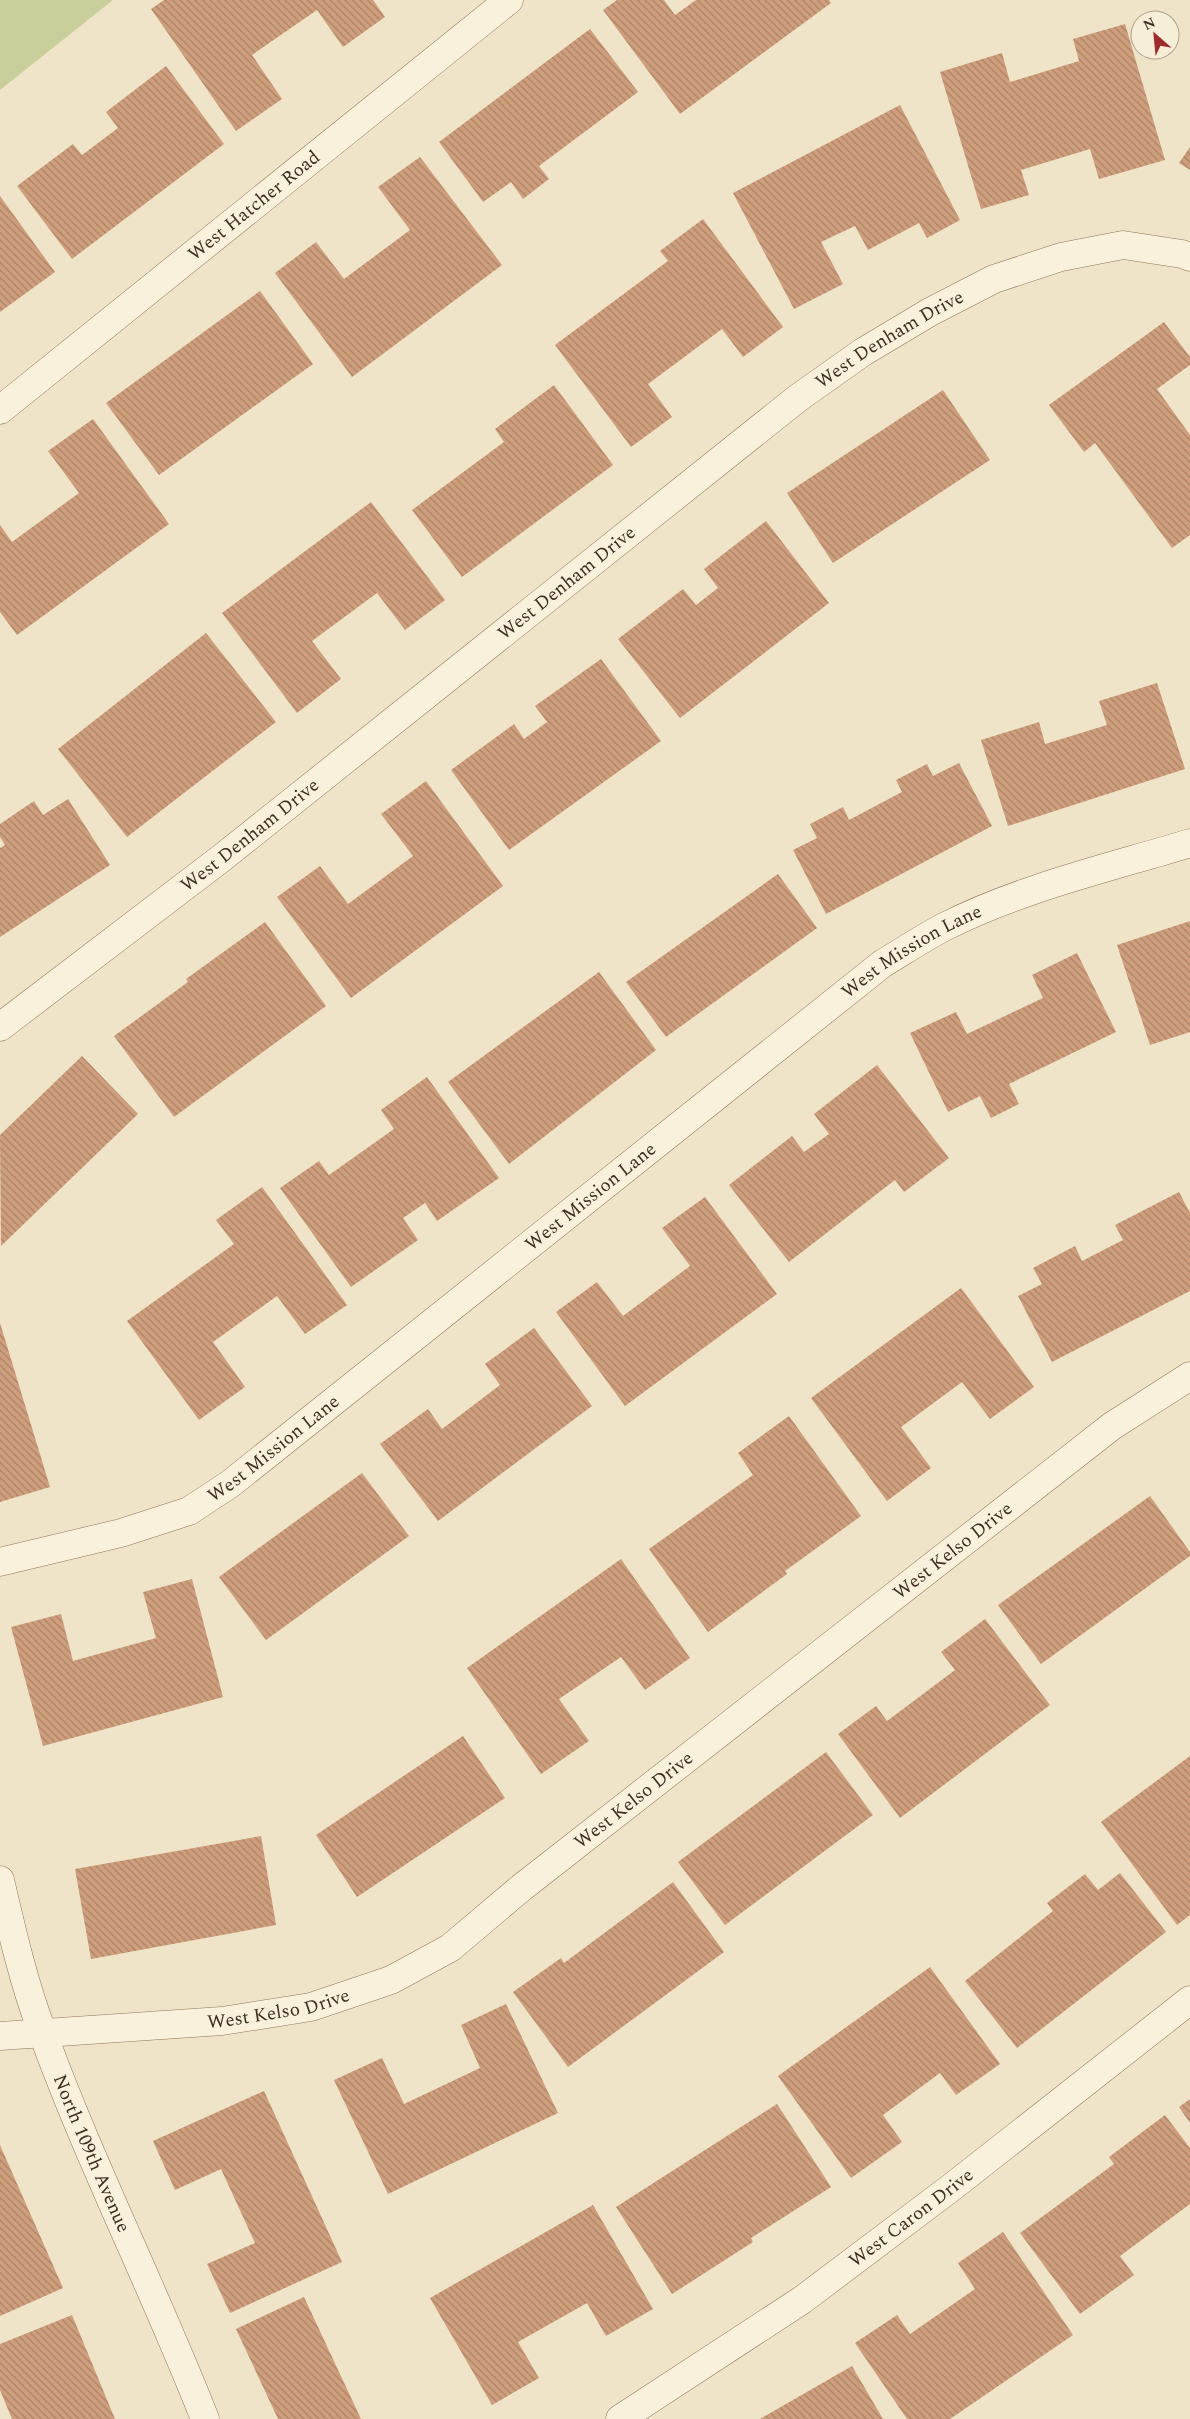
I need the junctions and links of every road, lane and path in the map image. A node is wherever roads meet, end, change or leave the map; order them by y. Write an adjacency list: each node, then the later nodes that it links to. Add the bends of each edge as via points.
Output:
1 (509, 0): 3 (street, West Hatcher Road)
2 (1186, 256): 5 (street, West Denham Drive, via 1123,245 1061,256 994,280 930,312 863,352 798,398 223,857)
3 (0, 410)
4 (1190, 843): 7 (street, West Mission Lane, via 1050,885 978,912 944,927 889,959 222,1489 189,1511 121,1533)
5 (0, 1027)
6 (1190, 1376): 10 (street, West Kelso Drive, via 1112,1426 521,1888 450,1948 391,1980 311,2007 222,2021)
7 (0, 1562)
8 (0, 1880): 10 (street, North 109th Avenue, via 18,1955)
9 (1190, 2000): 13 (street, West Caron Drive, via 802,2300)
10 (42, 2032): 11 (street, West Kelso Drive); 12 (street, North 109th Avenue, via 74,2116)
11 (0, 2036)
12 (205, 2419)
13 (620, 2419)

